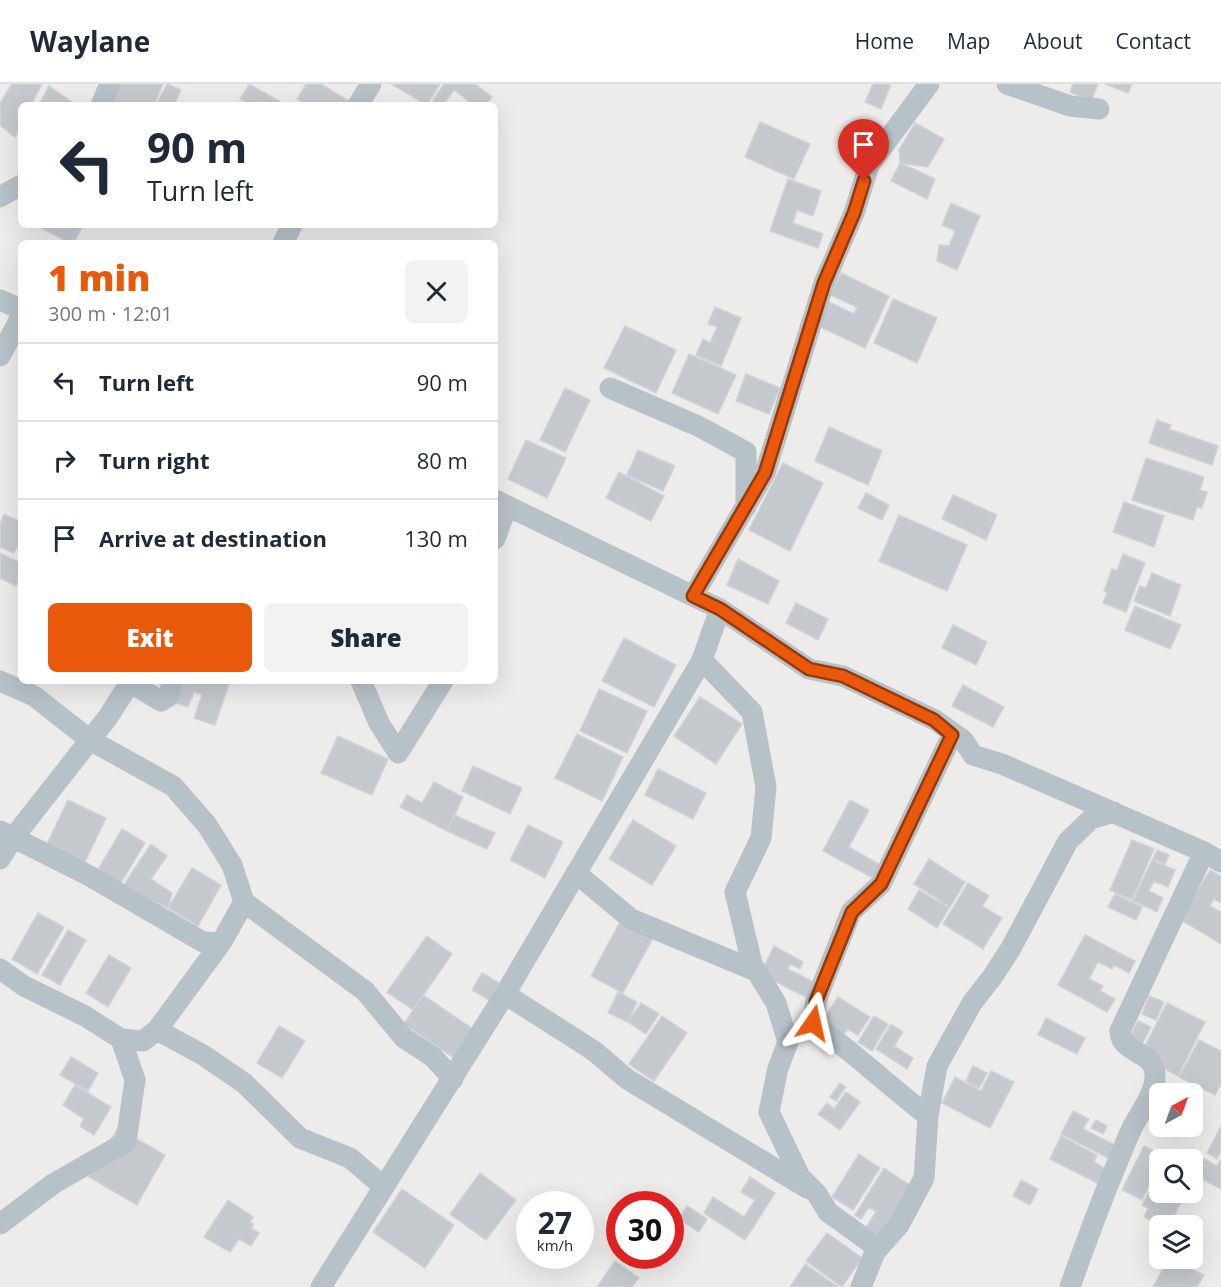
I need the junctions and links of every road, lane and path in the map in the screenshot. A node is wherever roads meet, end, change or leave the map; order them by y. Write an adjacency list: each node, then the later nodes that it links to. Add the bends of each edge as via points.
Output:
1 (110, 84): 5 (street)
2 (371, 84): 6 (street)
3 (928, 84): 16 (street, via 869,165 854,213 824,283 765,473)
4 (1007, 84): 7 (street, via 1070,106)
5 (102, 102)
6 (360, 102)
7 (1098, 109)
8 (18, 187): 9 (street)
9 (0, 197)
10 (0, 300): 11 (street)
11 (18, 308)
12 (18, 323): 13 (street)
13 (0, 356)
14 (610, 388): 16 (street, via 698,426 746,452)
15 (501, 503): 17 (street); 18 (street)
16 (746, 508): 18 (street)
17 (498, 521)
18 (693, 596): 19 (street)
19 (720, 609): 20 (street); 27 (street, via 809,669 843,676 934,720)
20 (702, 660): 33 (street); 37 (street, via 752,712 766,787 761,838 735,892)
21 (0, 681): 28 (street, via 34,696)
22 (130, 684): 28 (street)
23 (134, 684): 24 (street, via 162,701 169,696)
24 (171, 684)
25 (362, 684): 26 (street, via 379,723 399,753)
26 (441, 684)
27 (952, 735): 29 (street, via 963,740 974,755); 42 (street, via 881,884 852,912 816,1001 813,1023)
28 (90, 740): 30 (street); 34 (street, via 173,786 207,825 232,865)
29 (1114, 812): 31 (street); 42 (street, via 1091,819 1068,841 1011,948 972,1003 937,1066)
30 (7, 835): 32 (street); 35 (street, via 86,874 203,942)
31 (1213, 857): 49 (street, via 1120,1031 1125,1046 1152,1064 1155,1084 1097,1210)
32 (0, 859)
33 (576, 873): 37 (street, via 631,919); 38 (street)
34 (244, 902): 35 (street); 41 (street, via 365,991 404,1038 433,1057)
35 (221, 943): 39 (street)
36 (0, 969): 40 (street, via 24,987 85,1016)
37 (756, 971): 44 (street, via 776,1003 788,1042 769,1112 800,1177)
38 (505, 994): 41 (street); 44 (street, via 594,1051 627,1079)
39 (157, 1030): 40 (street, via 143,1041); 43 (street, via 244,1083 300,1138 350,1158)
40 (121, 1039): 45 (street, via 135,1080 126,1142 53,1184)
41 (453, 1078): 43 (street)
42 (928, 1116): 46 (street, via 924,1178 899,1225)
43 (384, 1187): 47 (street)
44 (817, 1194): 46 (street, via 828,1212 871,1243)
45 (0, 1224)
46 (875, 1252): 48 (street)
47 (321, 1287)
48 (861, 1287)
49 (1070, 1287)

